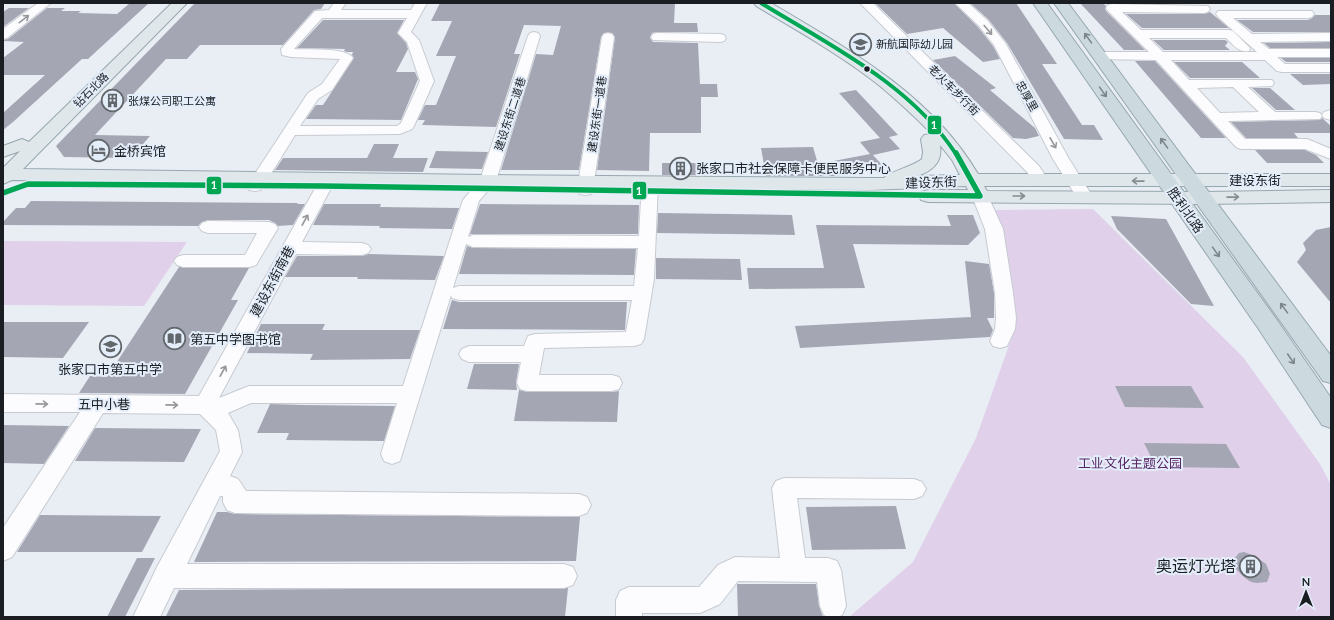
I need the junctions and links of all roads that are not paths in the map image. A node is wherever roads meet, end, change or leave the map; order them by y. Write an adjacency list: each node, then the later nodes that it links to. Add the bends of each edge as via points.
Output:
1 (45, 3): 16 (street, one-way to 1)
2 (168, 3): 36 (main road, 钻石北路)
3 (180, 3): 36 (main road, 钻石北路)
4 (340, 3): 13 (street)
5 (753, 3): 35 (main road, via 886,92 922,126)
6 (761, 3): 38 (main road, via 895,89 923,113)
7 (866, 3): 41 (street, 老火车步行街)
8 (961, 3): 43 (street, 忠厚里, one-way to 43, via 1000,44 1042,125)
9 (1040, 3): 54 (highway, 胜利北路, one-way to 54)
10 (1061, 3): 25 (highway, 胜利北路, one-way to 10)
11 (418, 8): 13 (street); 34 (street, via 404,33 413,40 427,81 404,129)
12 (1204, 9): 15 (street, via 1112,8)
13 (332, 14): 34 (street, via 319,14 287,49 291,53 341,55 347,58 328,87 313,96)
14 (1308, 14): 22 (street, via 1222,14)
15 (1137, 34): 24 (street, via 1229,34); 26 (street)
16 (3, 35)
17 (534, 36): 49 (street, 建设东街二道巷)
18 (608, 37): 50 (street, 建设东街一道巷)
19 (657, 37): 21 (street)
20 (1331, 37): 22 (street)
21 (720, 38)
22 (1248, 38): 24 (street)
23 (1331, 53): 24 (street)
24 (1262, 55): 26 (street); 27 (street, via 1282,68)
25 (1101, 56): 26 (street); 45 (highway, 胜利北路, one-way to 25)
26 (1160, 56): 29 (street)
27 (1331, 68)
28 (1267, 83): 30 (street)
29 (1185, 84): 30 (street); 33 (street)
30 (1237, 84): 31 (street)
31 (1270, 116): 32 (street); 33 (street)
32 (1315, 116)
33 (1216, 117): 39 (street, via 1241,144 1307,144)
34 (290, 131): 46 (street)
35 (930, 139): 48 (main road, via 932,152 926,164 905,174); 53 (main road, via 938,151)
36 (25, 149): 37 (main road); 40 (main road, 钻石北路); 42 (main road, via 25,164)
37 (3, 152)
38 (955, 153): 41 (main road, via 977,168 994,174); 52 (main road)
39 (1331, 154)
40 (4, 175): 42 (main road, 建设东街)
41 (1027, 175): 43 (main road, 建设东街); 52 (main road, 建设东街)
42 (33, 179): 46 (main road, 建设东街); 55 (main road)
43 (1075, 180): 54 (main road, 建设东街, one-way to 43); 57 (street, 忠厚里)
44 (1331, 180): 45 (main road, 建设东街)
45 (1192, 181): 54 (main road, 建设东街); 58 (highway, 胜利北路)
46 (258, 182): 47 (main road, 建设东街)
47 (326, 183): 49 (main road, 建设东街); 63 (street, 建设东街南巷, one-way to 47)
48 (870, 184): 51 (main road, 建设东街); 53 (main road, 建设东街)
49 (485, 185): 50 (main road, 建设东街); 73 (street, 建设东街二道巷, via 471,200)
50 (586, 186): 51 (main road, 建设东街)
51 (650, 187): 53 (main road, 建设东街); 62 (street)
52 (977, 188): 53 (main road, 建设东街); 57 (main road, 建设东街, one-way to 57); 68 (street, via 994,229 1004,293 1006,318)
53 (954, 189)
54 (1172, 189): 57 (main road, 建设东街); 58 (main road, 建设东街); 77 (highway, 胜利北路, one-way to 77)
55 (3, 193)
56 (1331, 196): 58 (main road, 建设东街, one-way to 56)
57 (1085, 197)
58 (1204, 198): 71 (highway, 胜利北路, one-way to 58)
59 (208, 227): 61 (street, via 269,228)
60 (473, 241): 62 (street)
61 (261, 242): 63 (street); 65 (street, via 250,261)
62 (647, 242): 67 (street)
63 (292, 245): 64 (street); 76 (street, 建设东街南巷, one-way to 63)
64 (362, 249)
65 (183, 261)
66 (459, 292): 67 (street)
67 (642, 294): 70 (street, via 634,339 535,341)
68 (1000, 341)
69 (469, 354): 70 (street)
70 (533, 354): 72 (street, via 527,382)
71 (1331, 374)
72 (612, 382)
73 (409, 394): 76 (street, via 249,395); 78 (street, 建设东街二道巷)
74 (3, 403): 75 (street, 五中小巷, one-way to 75)
75 (97, 404): 76 (street, 五中小巷, one-way to 76); 82 (street)
76 (208, 408): 79 (street, via 221,419 230,436 231,452)
77 (1331, 418)
78 (392, 454)
79 (214, 485): 81 (street, via 230,486 234,491 235,502); 84 (street)
80 (914, 489): 83 (street, via 784,488)
81 (579, 505)
82 (3, 549)
83 (794, 570): 86 (street, via 828,570); 88 (street, via 735,569 727,574 711,595 700,600 629,600)
84 (166, 576): 85 (street); 87 (street)
85 (564, 576)
86 (833, 606)
87 (146, 617)
88 (629, 617)

